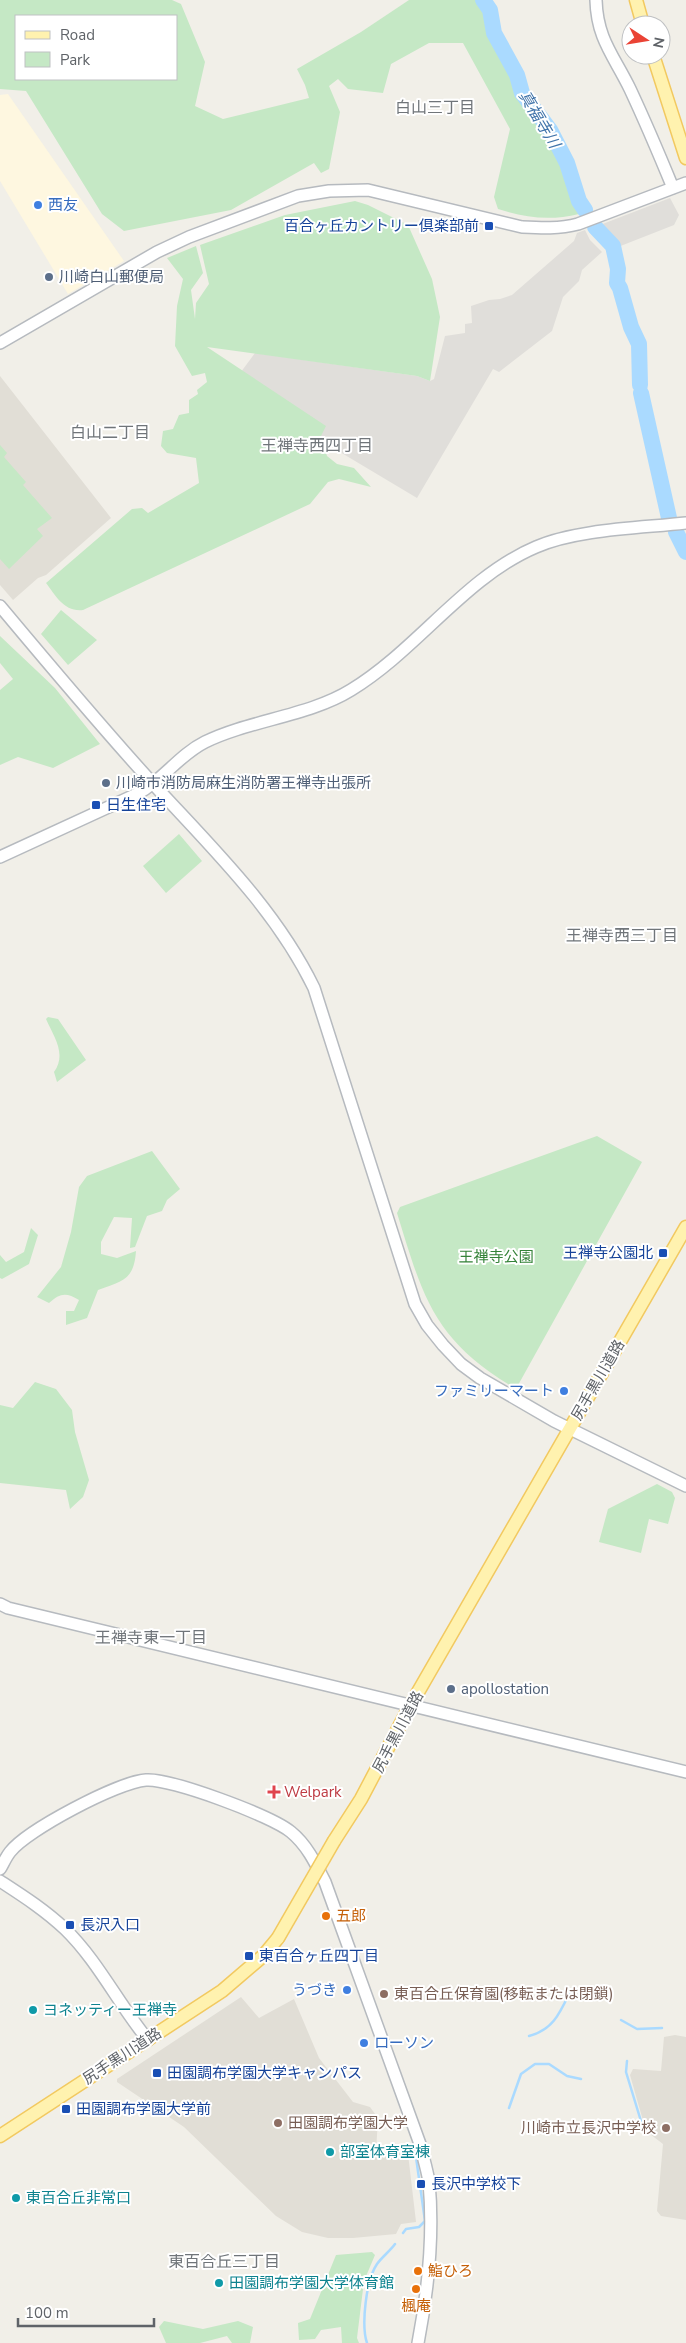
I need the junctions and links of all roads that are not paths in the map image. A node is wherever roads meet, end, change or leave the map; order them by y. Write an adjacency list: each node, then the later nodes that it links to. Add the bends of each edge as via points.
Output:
1 (596, 0): 7 (street, via 596,16 606,48 629,87)
2 (636, 0): 3 (main road)
3 (641, 15)
4 (656, 65): 5 (main road)
5 (686, 158)
6 (686, 183): 7 (street)
7 (673, 188): 8 (street, via 578,224 539,228 522,227 368,190 298,196 157,252)
8 (0, 343)
9 (686, 523): 11 (street, via 586,535 535,547 484,579 375,674 349,692 205,742 186,753)
10 (0, 606): 11 (street)
11 (154, 785): 12 (street); 14 (street, via 265,908 298,956 314,988 415,1304 427,1325 461,1364 480,1378 514,1400)
12 (0, 857)
13 (686, 1227): 14 (main road, 尻手黒川道路)
14 (570, 1428): 15 (street); 17 (main road, 尻手黒川道路)
15 (686, 1486)
16 (0, 1604): 17 (street)
17 (410, 1706): 18 (street); 21 (main road, 尻手黒川道路, bridge, via 368,1786 278,1938 263,1956 222,1992)
18 (686, 1772)
19 (0, 1869): 23 (street, via 10,1852 47,1824 110,1791 147,1780 172,1784 221,1800 279,1823 293,1833 312,1856 325,1882 420,2144 428,2180 430,2212 427,2275)
20 (0, 1881): 21 (street, via 66,1930)
21 (148, 2040): 22 (main road, 尻手黒川道路)
22 (0, 2136)
23 (418, 2343)

